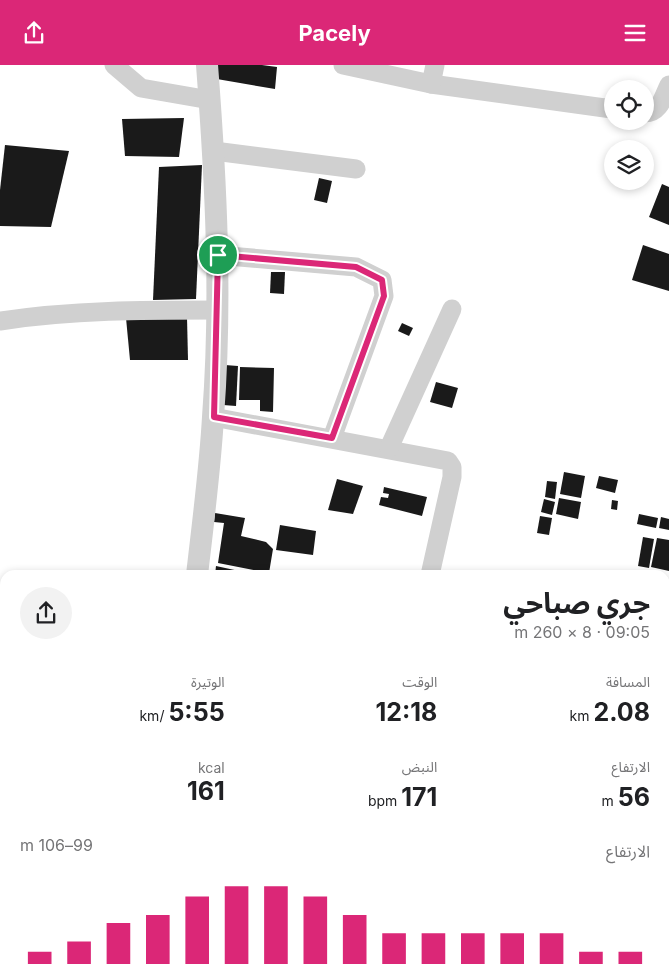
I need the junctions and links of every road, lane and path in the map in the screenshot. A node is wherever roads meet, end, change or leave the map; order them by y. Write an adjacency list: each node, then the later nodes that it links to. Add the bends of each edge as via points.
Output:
1 (115, 65): 7 (street, via 141,88)
2 (207, 65): 7 (street)
3 (344, 65): 5 (street)
4 (436, 65): 5 (street)
5 (431, 84): 8 (street)
6 (669, 85): 9 (street)
7 (210, 101): 10 (street)
8 (604, 108)
9 (654, 112)
10 (214, 151): 11 (street); 12 (street)
11 (356, 169)
12 (218, 255): 14 (street); 17 (street, via 356,267 382,280 384,296)
13 (452, 309): 18 (street)
14 (218, 310): 15 (street, via 123,310); 16 (street)
15 (0, 321)
16 (214, 417): 17 (street); 19 (street)
17 (332, 438): 18 (street)
18 (389, 448): 20 (street, via 440,457 452,467)
19 (198, 570)
20 (431, 570)

